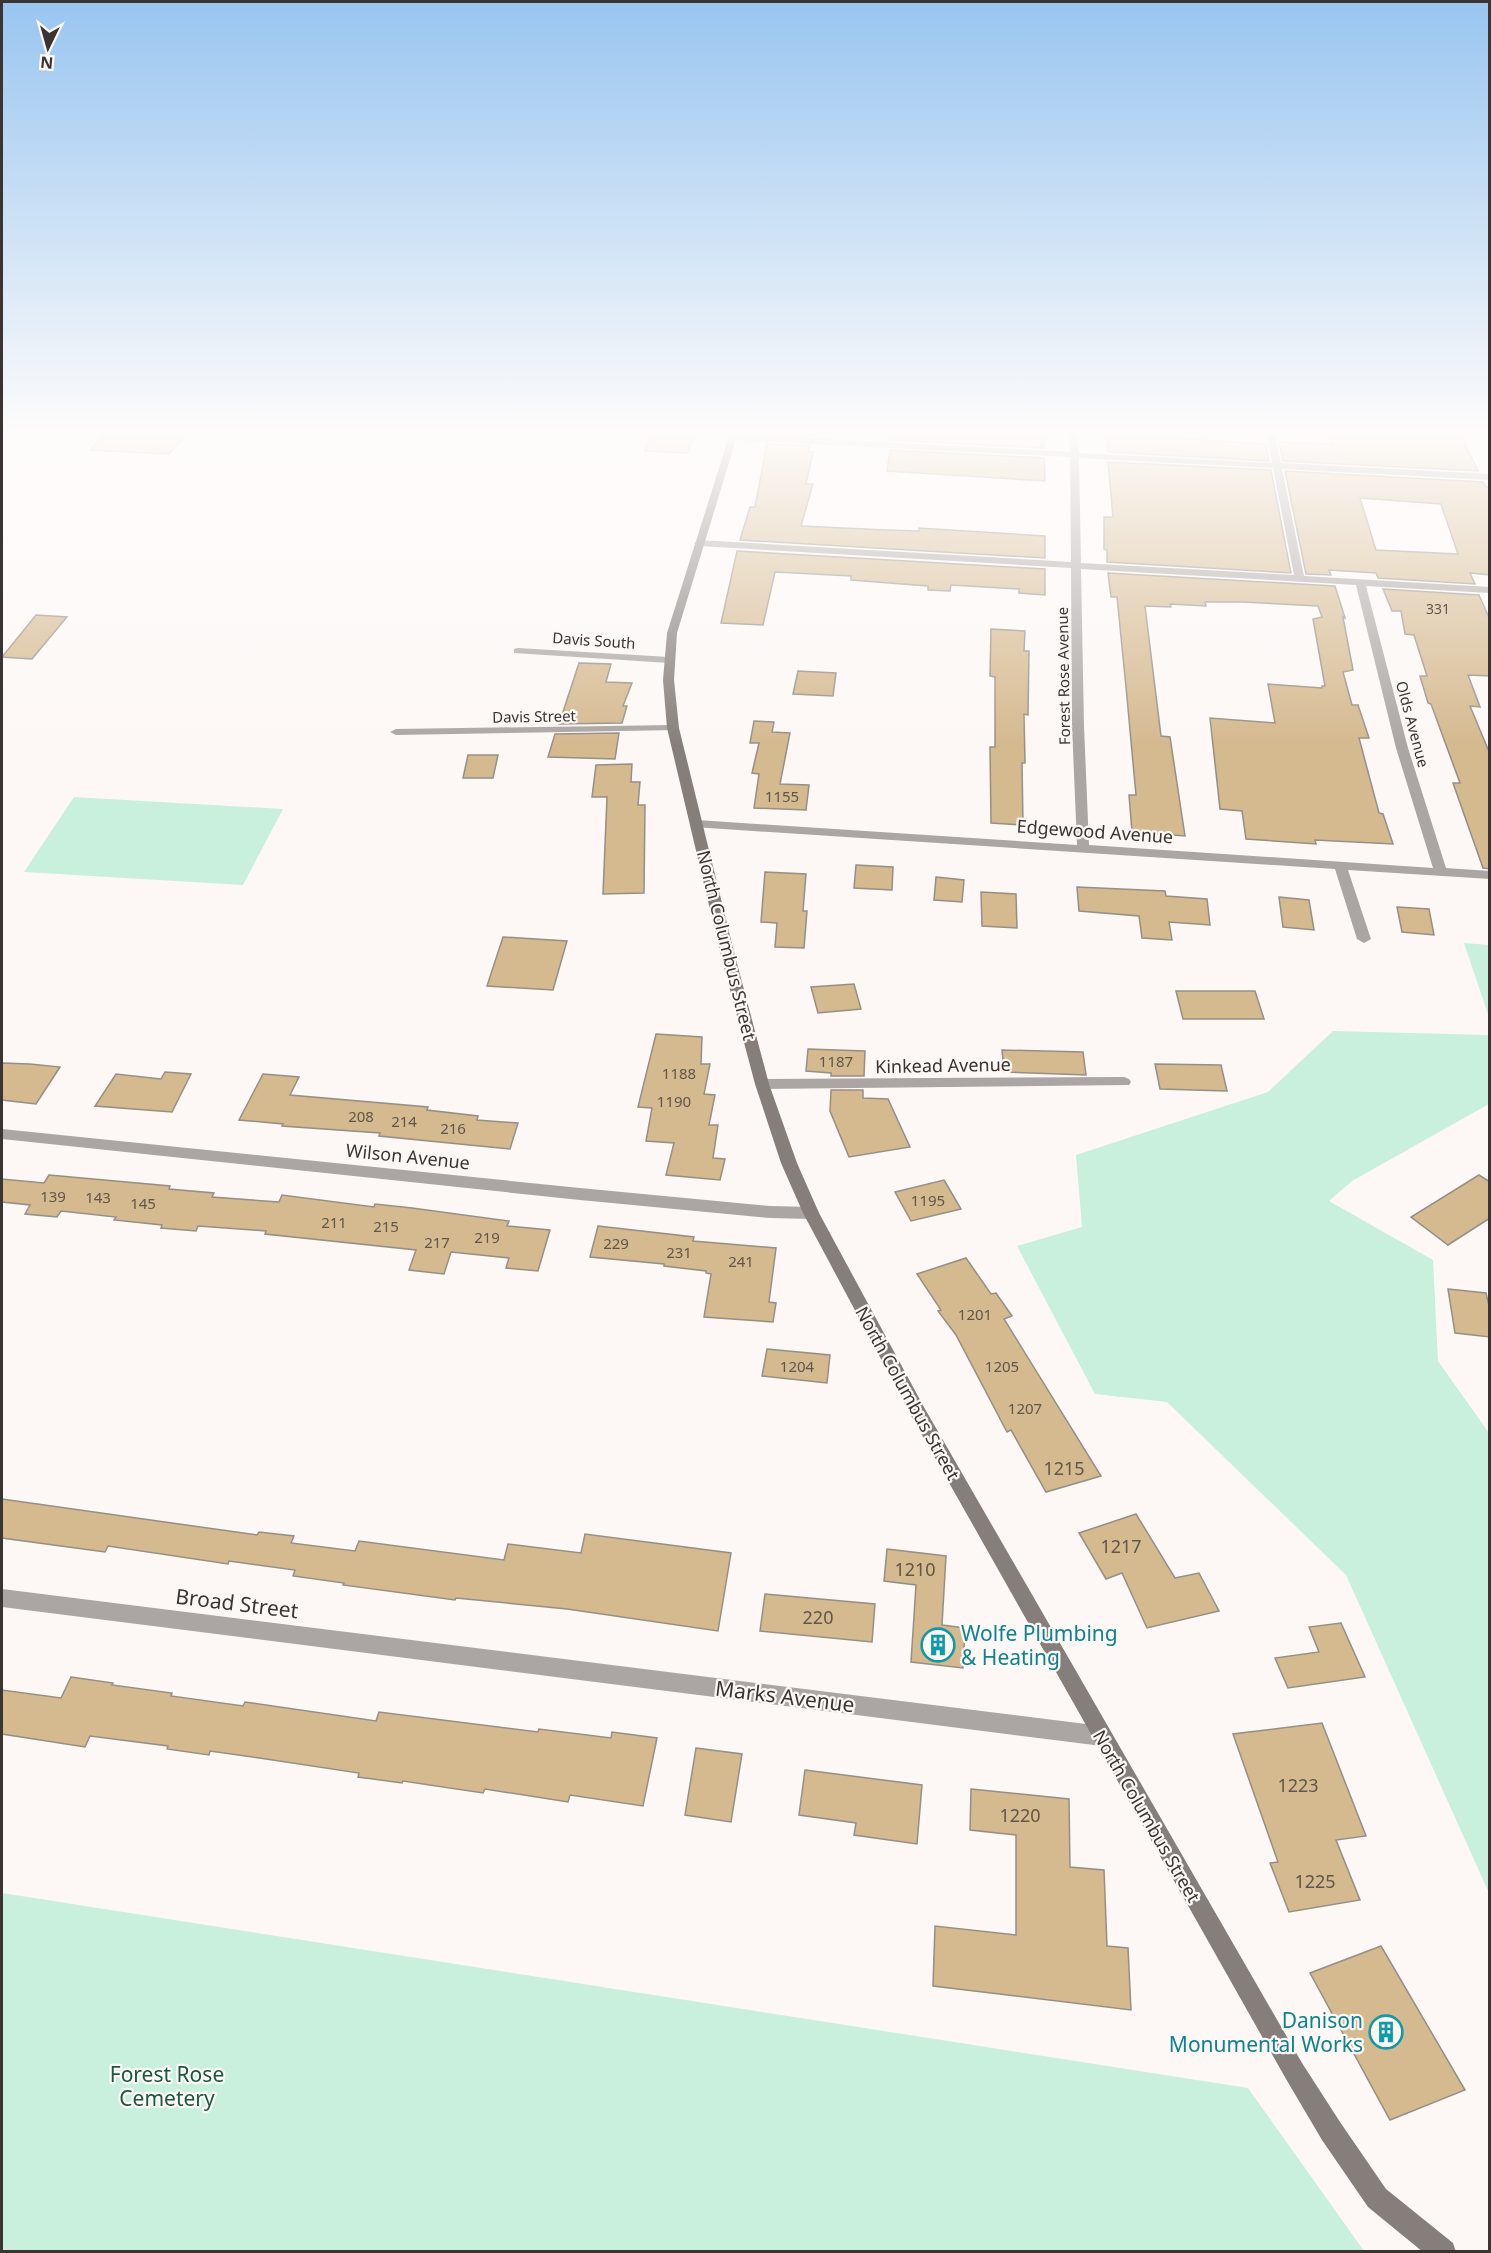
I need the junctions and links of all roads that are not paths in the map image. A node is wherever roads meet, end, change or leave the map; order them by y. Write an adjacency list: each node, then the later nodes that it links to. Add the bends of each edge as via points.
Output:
1 (702, 535): 4 (main road, North Columbus Street)
2 (1075, 535): 5 (street, Forest Rose Avenue)
3 (1290, 535): 6 (street)
4 (699, 543): 5 (street); 10 (main road, North Columbus Street, via 672,633)
5 (1076, 566): 6 (street); 14 (street, Forest Rose Avenue)
6 (1300, 579): 7 (street)
7 (1360, 582): 8 (street); 16 (street, Olds Avenue, via 1402,748)
8 (1490, 590)
9 (518, 651): 10 (street, Davis South)
10 (669, 660): 11 (main road, North Columbus Street)
11 (673, 728): 12 (street, Davis Street); 13 (main road, North Columbus Street)
12 (396, 732)
13 (697, 824): 14 (street, Edgewood Avenue); 20 (main road, North Columbus Street)
14 (1083, 848): 15 (street, Edgewood Avenue)
15 (1340, 865): 16 (street, Edgewood Avenue); 18 (street)
16 (1440, 872): 17 (street, Edgewood Avenue)
17 (1490, 875)
18 (1365, 939)
19 (1124, 1082): 20 (street, Kinkead Avenue)
20 (762, 1084): 22 (main road, North Columbus Street)
21 (2, 1134): 22 (street, Wilson Avenue, via 580,1194)
22 (811, 1213): 25 (main road, North Columbus Street, via 908,1394)
23 (2, 1598): 24 (street, Broad Street)
24 (467, 1656): 25 (street, Marks Avenue)
25 (1102, 1737): 26 (main road, North Columbus Street, via 1331,2132 1377,2198)
26 (1444, 2252)

